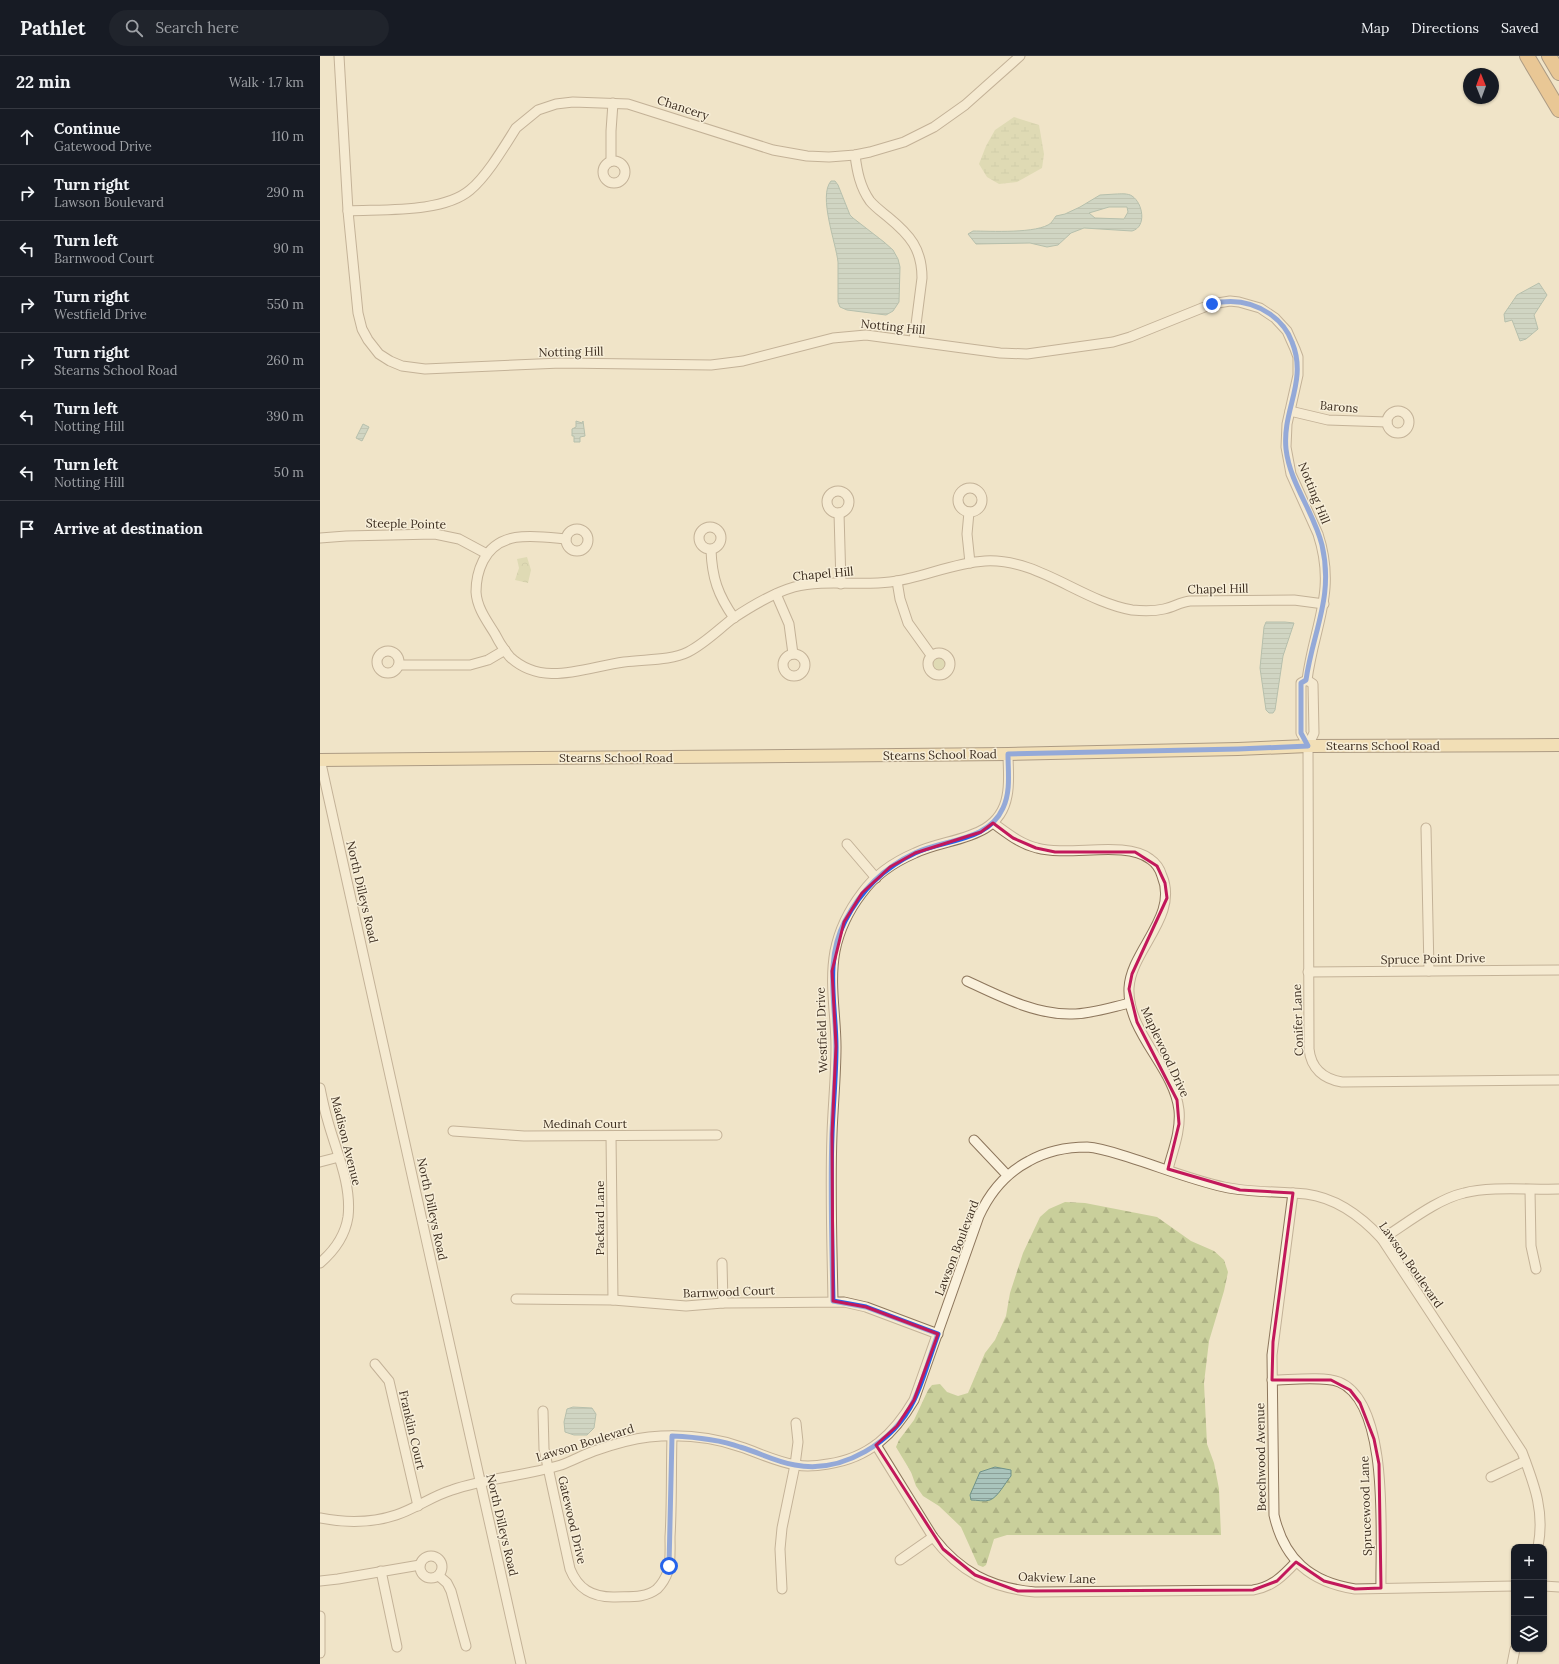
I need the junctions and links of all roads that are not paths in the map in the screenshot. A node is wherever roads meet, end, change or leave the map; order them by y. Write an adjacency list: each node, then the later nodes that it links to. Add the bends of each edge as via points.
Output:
1 (339, 56): 10 (street, Notting Hill)
2 (1020, 56): 8 (street, Chancery, via 965,105 934,127 904,142)
3 (1527, 56): 7 (highway)
4 (1549, 56): 5 (highway)
5 (1559, 72)
6 (613, 103): 8 (street, Chancery, via 643,108 773,150 813,156); 9 (street); 10 (street, Chancery, via 563,102 538,110 516,128 474,187 448,203 429,207)
7 (1559, 110)
8 (855, 155): 11 (street, via 858,176 865,193 878,209 908,234 919,254 922,278)
9 (611, 161)
10 (348, 211): 11 (street, Notting Hill, via 358,313 362,328 379,354 402,366 425,369 561,363 711,365 743,361 842,336 878,335)
11 (914, 340): 12 (street, Notting Hill, via 1000,353 1028,354 1113,342 1212,304 1239,302 1260,308 1275,318 1291,339 1298,358 1298,375)
12 (1290, 411): 13 (street, Barons, via 1328,420); 24 (street, Notting Hill, via 1286,435 1288,458 1291,474 1321,544 1326,573)
13 (1387, 422)
14 (969, 512): 20 (street)
15 (839, 513): 22 (street)
16 (320, 538): 19 (street, Steeple Pointe, via 435,534 459,538)
17 (566, 539): 19 (street, Chapel Hill, via 518,537 501,542)
18 (711, 550): 25 (street, via 716,585)
19 (488, 554): 26 (street, Chapel Hill, via 478,576 477,597 481,611)
20 (970, 563): 21 (street, Chapel Hill); 24 (street, Chapel Hill, via 994,561 1015,564 1032,569 1103,602 1135,610 1163,610 1190,601 1294,600)
21 (897, 581): 22 (street, Chapel Hill); 28 (street, via 908,623)
22 (841, 584): 23 (street, Chapel Hill, via 802,586)
23 (776, 594): 25 (street, Chapel Hill); 27 (street, via 789,624)
24 (1324, 604): 31 (street, Notting Hill, via 1306,680 1301,683 1301,733)
25 (734, 618): 26 (street, Chapel Hill, via 683,654 622,662 563,674 532,671 518,663)
26 (505, 650): 29 (street, via 488,660 470,665)
27 (793, 654)
28 (931, 655)
29 (399, 665)
30 (1559, 744): 31 (main road, Stearns School Road)
31 (1308, 746): 32 (main road, Stearns School Road); 40 (street, Conifer Lane)
32 (1008, 754): 33 (main road, Stearns School Road); 34 (street, Westfield Drive, via 1007,796 1003,809)
33 (320, 759): 75 (street, North Dilleys Road)
34 (993, 823): 37 (street, Westfield Drive, via 981,832 915,853); 42 (street, Maplewood Drive, via 1013,838 1036,848 1055,852 1135,852 1150,859 1157,866 1165,883 1166,898 1164,908 1132,974)
35 (1426, 828): 39 (street)
36 (847, 844): 37 (street)
37 (876, 878): 62 (street, Westfield Drive, via 862,893 844,922 832,972 836,1046 832,1134)
38 (1559, 970): 39 (street, Spruce Point Drive)
39 (1429, 971): 40 (street, Spruce Point Drive)
40 (1308, 972): 43 (street, Conifer Lane, via 1310,1056 1320,1073 1333,1081)
41 (967, 981): 42 (street, via 1030,1007 1052,1013 1073,1014)
42 (1130, 1003): 51 (street, Maplewood Drive, via 1177,1100 1179,1124)
43 (1559, 1080)
44 (320, 1088): 49 (street, Madison Avenue)
45 (453, 1131): 47 (street, Medinah Court, via 524,1136)
46 (717, 1135): 47 (street, Medinah Court)
47 (611, 1136): 61 (street, Packard Lane)
48 (974, 1140): 52 (street)
49 (339, 1157): 50 (street); 57 (street, Madison Avenue, via 348,1197 348,1217 336,1247)
50 (320, 1162)
51 (1168, 1169): 52 (street, Lawson Boulevard, via 1088,1147 1068,1148 1039,1155); 55 (street, Lawson Boulevard, via 1240,1190)
52 (1007, 1175): 64 (street, Lawson Boulevard, via 985,1204)
53 (1559, 1189): 54 (street)
54 (1530, 1190): 56 (street, via 1464,1192 1441,1201); 59 (street, via 1530,1246)
55 (1293, 1193): 56 (street, Lawson Boulevard, via 1325,1198 1345,1207 1369,1224); 66 (street, Beechwood Avenue, via 1273,1342)
56 (1382, 1239): 71 (street, Lawson Boulevard, via 1522,1452)
57 (320, 1263)
58 (722, 1263): 63 (street)
59 (1536, 1269)
60 (516, 1299): 61 (street, Barnwood Court)
61 (613, 1300): 63 (street, Barnwood Court, via 686,1306)
62 (833, 1301): 63 (street, Barnwood Court); 64 (street, Barnwood Court, via 866,1307)
63 (723, 1303)
64 (938, 1334): 70 (street, Lawson Boulevard, via 914,1400 897,1426)
65 (375, 1364): 76 (street, Franklin Court, via 389,1382)
66 (1272, 1380): 81 (street, Beechwood Avenue, via 1274,1515 1277,1530); 89 (street, Sprucewood Lane, via 1331,1380 1343,1384 1360,1404 1374,1439 1379,1464)
67 (543, 1411): 73 (street, Gatewood Drive)
68 (796, 1423): 72 (street, via 798,1442)
69 (672, 1436): 72 (street, Lawson Boulevard, via 711,1439); 73 (street, Lawson Boulevard, via 628,1441); 73 (street, Gatewood Drive, via 669,1566 663,1582 649,1594 606,1597 587,1592 578,1584 570,1569)
70 (876, 1445): 72 (street, Lawson Boulevard, via 838,1462 816,1466); 78 (street, Oakview Lane)
71 (1525, 1461): 74 (street); 79 (street, Lawson Boulevard, via 1533,1479 1540,1510)
72 (795, 1465): 90 (street, via 782,1528)
73 (547, 1468): 75 (street, Lawson Boulevard)
74 (1491, 1477)
75 (480, 1482): 76 (street, Lawson Boulevard, via 451,1490); 96 (street, North Dilleys Road)
76 (418, 1506): 77 (street, Lawson Boulevard, via 397,1515 370,1520 341,1521)
77 (320, 1518)
78 (933, 1536): 80 (street); 81 (street, Oakview Lane, via 943,1549 975,1575 998,1586 1018,1591 1263,1589 1277,1582)
79 (1538, 1544)
80 (900, 1560)
81 (1296, 1562): 89 (street, Beechwood Avenue, via 1324,1581 1355,1589)
82 (420, 1565): 83 (street); 84 (street, via 425,1576); 84 (street, via 427,1556 436,1557 442,1563)
83 (381, 1571): 85 (street); 93 (street)
84 (439, 1576): 92 (street, via 451,1590)
85 (320, 1581)
86 (1511, 1586): 89 (street, Beechwood Avenue)
87 (1547, 1586): 88 (street)
88 (1559, 1587)
89 (1381, 1588)
90 (782, 1589)
91 (320, 1616): 95 (street)
92 (466, 1646)
93 (397, 1647)
94 (1514, 1652): 97 (street)
95 (320, 1653)
96 (521, 1664)
97 (1512, 1664)

